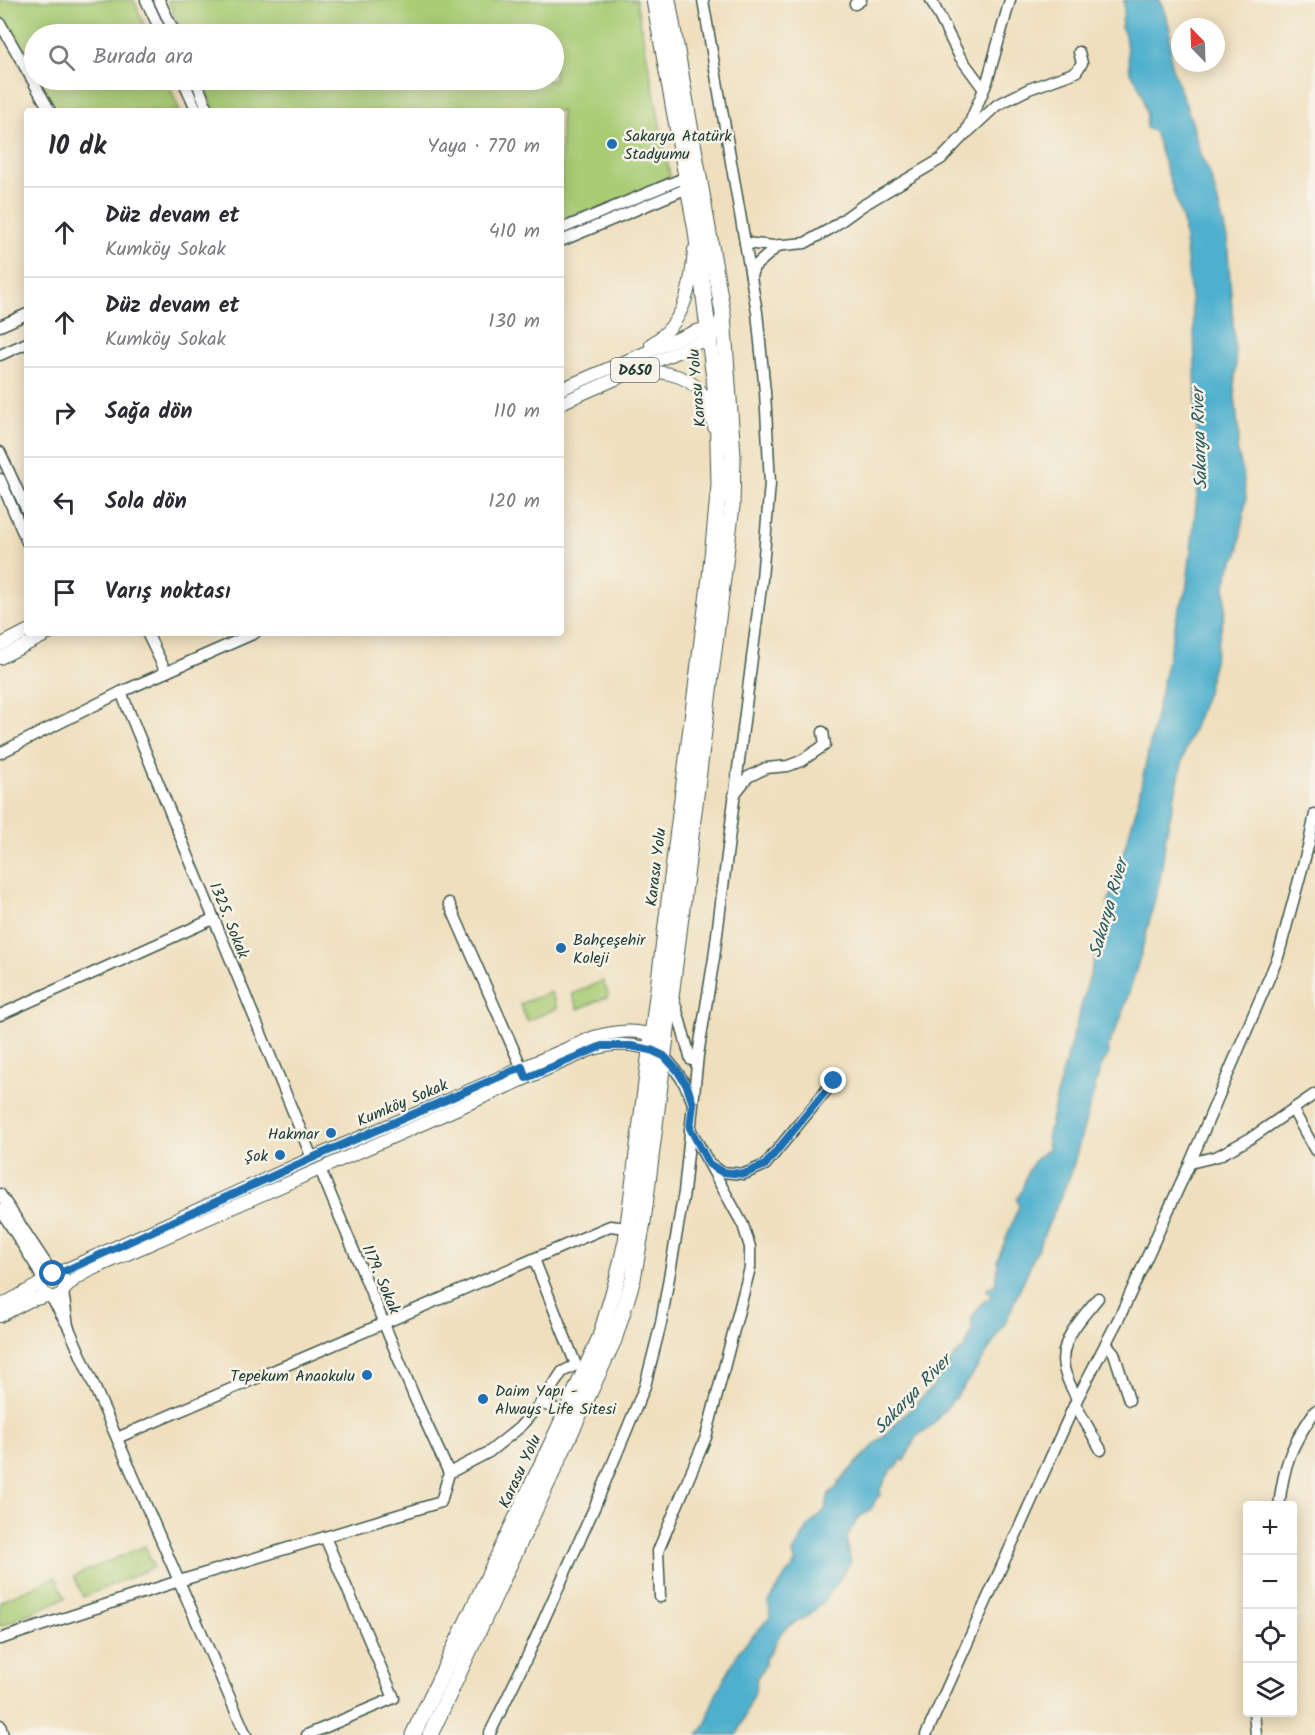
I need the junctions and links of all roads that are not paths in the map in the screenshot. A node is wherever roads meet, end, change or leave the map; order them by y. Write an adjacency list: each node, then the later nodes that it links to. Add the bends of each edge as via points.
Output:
1 (147, 0): 9 (street)
2 (159, 0): 10 (street)
3 (654, 0): 21 (highway, Karasu Yolu)
4 (668, 0): 30 (highway, Karasu Yolu, via 723,314)
5 (703, 0): 25 (street)
6 (931, 0): 13 (street, via 960,57)
7 (1011, 0): 13 (street)
8 (0, 23): 12 (street)
9 (158, 24)
10 (170, 24)
11 (1079, 52): 20 (street, via 1082,63 1076,72 998,105)
12 (24, 65)
13 (983, 88): 20 (street)
14 (38, 90): 17 (street)
15 (188, 90): 18 (street)
16 (200, 90): 19 (street)
17 (48, 108)
18 (196, 108)
19 (207, 108)
20 (965, 134): 26 (street, via 941,159 830,229 806,243)
21 (687, 183): 22 (street); 23 (highway, Karasu Yolu); 24 (street)
22 (564, 228)
23 (696, 231): 30 (highway, Karasu Yolu); 33 (main road, via 691,285 675,323 661,338)
24 (564, 240)
25 (745, 243): 26 (street); 27 (street)
26 (779, 245): 27 (street, via 754,267)
27 (751, 277): 52 (street, via 765,392 770,483 762,579)
28 (24, 315): 29 (street)
29 (0, 326)
30 (715, 336): 33 (main road, via 696,331); 34 (main road, D650); 37 (highway, Karasu Yolu); 56 (highway, via 733,455 732,506)
31 (24, 344): 32 (street)
32 (0, 355)
33 (620, 363): 35 (main road)
34 (631, 371): 36 (main road, D650); 37 (main road, via 674,374 698,389 708,403)
35 (564, 388)
36 (564, 402)
37 (719, 446): 58 (highway, Karasu Yolu, via 715,536)
38 (0, 452): 40 (street)
39 (0, 479): 41 (street)
40 (24, 504)
41 (24, 535)
42 (24, 633): 46 (main road)
43 (44, 636): 47 (main road)
44 (148, 636): 48 (street)
45 (248, 636): 48 (street)
46 (0, 645)
47 (0, 658)
48 (166, 672): 49 (street)
49 (121, 693): 51 (street); 55 (street, 1325. Sokak)
50 (823, 732): 52 (street, via 825,745 801,761 766,768 748,777)
51 (0, 753)
52 (734, 795): 61 (street)
53 (1315, 814): 69 (street, via 1278,957)
54 (449, 903): 60 (street)
55 (213, 919): 57 (street); 68 (street, 1325. Sokak)
56 (673, 990): 58 (highway); 59 (street)
57 (0, 1015)
58 (659, 1045): 59 (street, via 681,1049); 60 (main road, Kumköy Sokak, via 633,1031 612,1032); 64 (street, via 682,1078); 74 (highway, Karasu Yolu); 105 (highway, via 641,1234 633,1279 614,1340)
59 (691, 1060): 61 (street)
60 (524, 1072): 68 (main road, Kumköy Sokak); 71 (main road, Kumköy Sokak)
61 (696, 1076): 64 (street)
62 (834, 1081): 70 (street, via 765,1165 744,1174 722,1172)
63 (1315, 1094): 65 (street)
64 (693, 1104): 66 (street)
65 (1293, 1110): 67 (street); 69 (street, via 1218,1156)
66 (690, 1128): 70 (street); 106 (street, via 684,1192 661,1323 645,1386 595,1506)
67 (1315, 1150)
68 (312, 1158): 76 (main road, Kumköy Sokak)
69 (1190, 1163): 84 (street)
70 (709, 1164): 97 (street, via 742,1225 750,1248 750,1268 706,1437 658,1551)
71 (320, 1169): 77 (main road, Kumköy Sokak, via 93,1269); 82 (street, 1179. Sokak)
72 (0, 1194): 76 (street)
73 (0, 1209): 76 (street)
74 (628, 1228): 75 (street, via 610,1226); 85 (highway, Karasu Yolu, via 600,1337)
75 (534, 1259): 82 (street); 85 (street, via 571,1352)
76 (48, 1277): 77 (main road, via 62,1278); 78 (main road, via 42,1290); 80 (main road, Kumköy Sokak)
77 (63, 1291): 78 (main road, via 58,1296); 83 (street)
78 (49, 1296): 81 (main road); 83 (street)
79 (1098, 1298): 87 (street, via 1063,1350 1064,1369)
80 (0, 1306)
81 (0, 1316)
82 (384, 1324): 91 (street); 93 (street, 1179. Sokak)
83 (68, 1326): 91 (street)
84 (1106, 1343): 86 (street, via 1114,1353); 87 (street)
85 (582, 1364): 88 (street, via 562,1372); 90 (highway, Karasu Yolu)
86 (1130, 1400)
87 (1076, 1402): 92 (street); 107 (street)
88 (541, 1403): 90 (street); 93 (street, via 519,1428 489,1452)
89 (1315, 1411): 94 (street, via 1290,1451)
90 (566, 1413): 104 (highway, Karasu Yolu)
91 (117, 1438): 96 (street)
92 (1101, 1450)
93 (449, 1473): 95 (street, via 441,1502)
94 (1279, 1501)
95 (325, 1537): 96 (street); 103 (street, via 394,1698)
96 (179, 1581): 98 (street); 102 (street)
97 (660, 1597)
98 (0, 1640)
99 (1254, 1717): 108 (street)
100 (0, 1725): 101 (street)
101 (3, 1735)
102 (246, 1735)
103 (307, 1735)
104 (413, 1735)
105 (430, 1735)
106 (489, 1735)
107 (926, 1735)
108 (1256, 1735)

